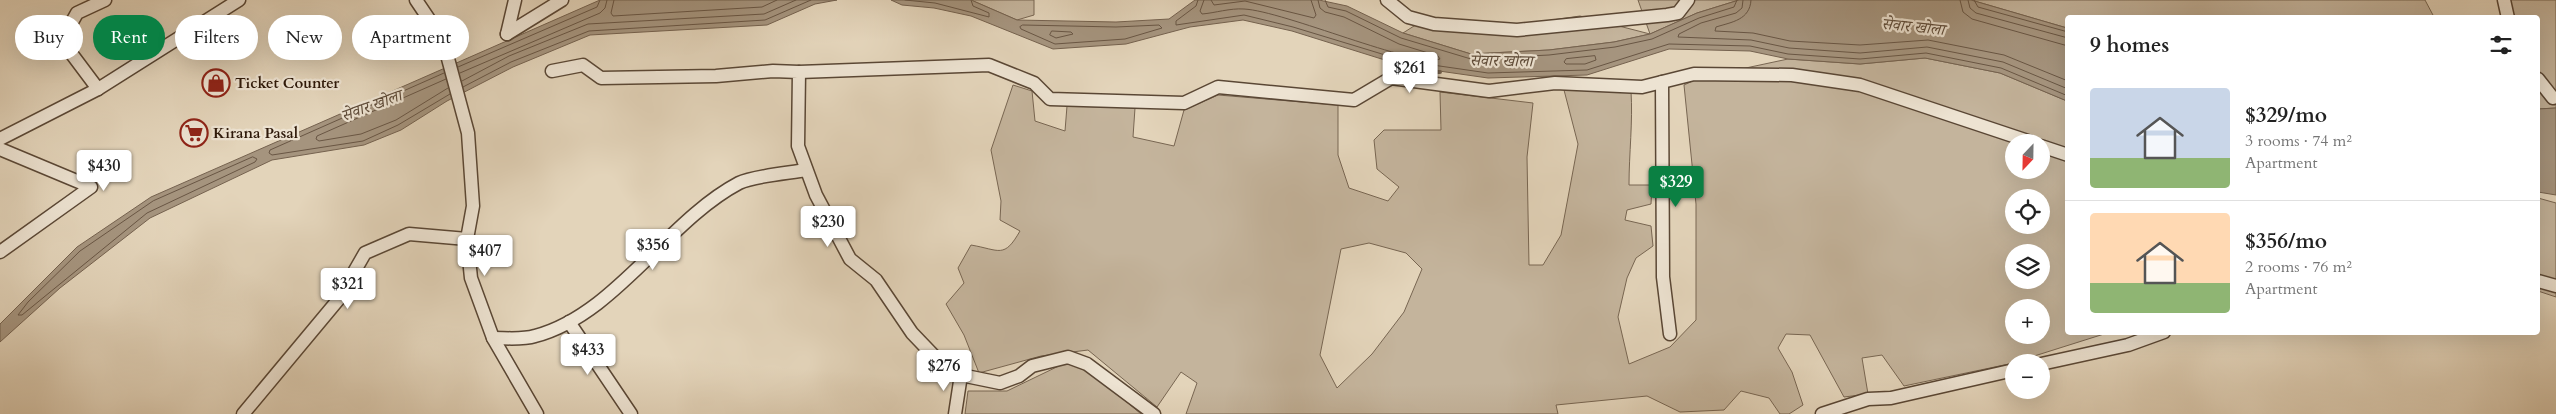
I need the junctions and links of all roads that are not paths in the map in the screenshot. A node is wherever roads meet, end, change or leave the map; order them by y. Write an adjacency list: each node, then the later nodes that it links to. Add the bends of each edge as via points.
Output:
1 (105, 0): 14 (street, via 77,13 67,31 68,49)
2 (240, 0): 14 (street)
3 (416, 0): 22 (street, via 443,40 468,133 472,206)
4 (515, 0): 5 (street, via 507,34)
5 (562, 0)
6 (1387, 0): 7 (street, via 1408,17 1434,24 1517,30 1667,15 1678,13)
7 (1688, 0)
8 (2504, 0): 9 (street)
9 (2507, 15)
10 (552, 71): 11 (street, via 583,65 601,78)
11 (799, 72): 12 (street, via 990,65 1034,83 1050,99 1184,103 1218,87 1354,100 1391,78 1488,91 1555,83 1642,87); 21 (street, via 798,146)
12 (1662, 82): 16 (street, via 1694,74 1792,74 1860,85); 27 (street, via 1663,278)
13 (2540, 82): 15 (street)
14 (98, 89): 17 (street)
15 (2553, 98)
16 (2007, 134)
17 (0, 139)
18 (0, 149): 23 (street, via 91,187)
19 (2050, 149): 20 (street)
20 (2065, 154)
21 (806, 170): 26 (street, via 742,181 713,198 599,302); 32 (street, via 850,259 876,280 912,333 935,357)
22 (467, 239): 29 (street, via 471,278); 33 (street, via 409,234 365,254 338,300)
23 (0, 252)
24 (2540, 282): 25 (street)
25 (2556, 286)
26 (569, 322): 29 (street, via 534,337); 35 (street)
27 (1670, 334)
28 (2156, 335): 30 (street, via 2128,345)
29 (493, 338): 34 (street)
30 (2050, 362)
31 (2005, 372): 38 (street, via 1890,398 1868,399)
32 (961, 375): 36 (street); 37 (street, via 1000,383 1032,366 1068,357 1088,364)
33 (243, 414)
34 (537, 414)
35 (631, 414)
36 (955, 414)
37 (1154, 414)
38 (1822, 414)

